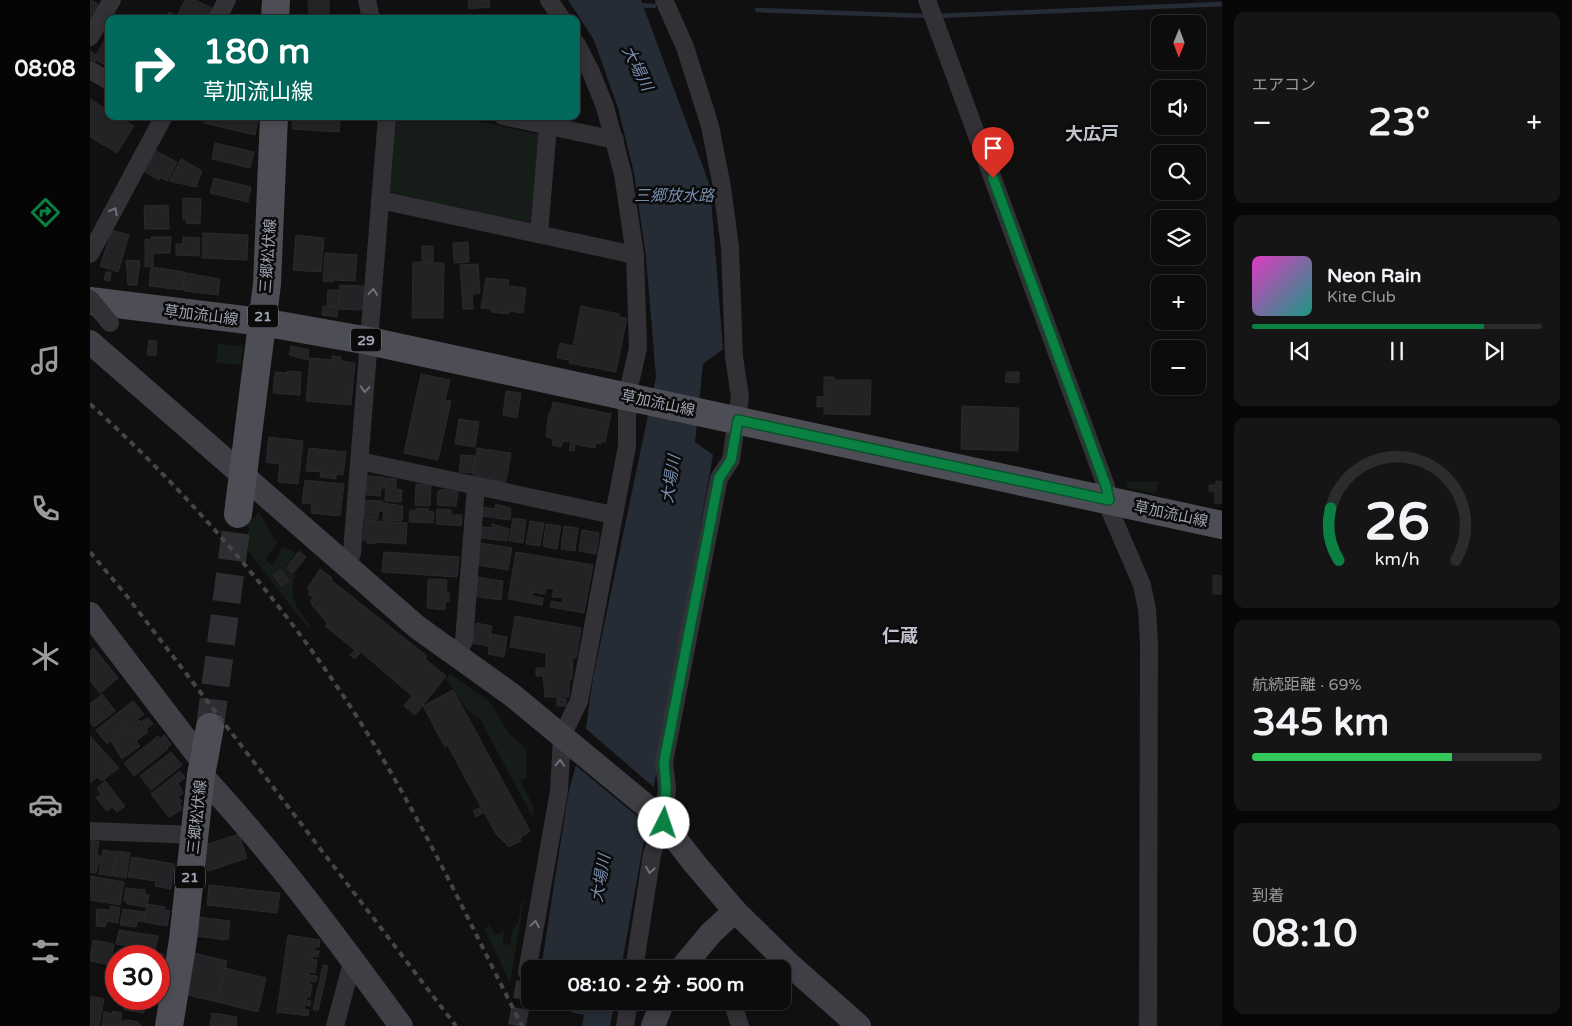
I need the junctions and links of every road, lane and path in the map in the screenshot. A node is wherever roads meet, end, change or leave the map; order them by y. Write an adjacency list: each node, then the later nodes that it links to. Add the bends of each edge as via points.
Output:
1 (112, 0): 12 (street)
2 (227, 0): 8 (street)
3 (276, 0): 9 (main road)
4 (367, 0): 10 (street)
5 (549, 0): 11 (street)
6 (664, 0): 32 (street, via 685,47 703,105 722,187 730,247 734,357 740,388)
7 (929, 5): 36 (street)
8 (219, 15)
9 (276, 15)
10 (370, 15)
11 (559, 15)
12 (90, 37)
13 (580, 51): 21 (street)
14 (90, 70): 15 (street)
15 (105, 79)
16 (162, 120): 24 (street, one-way to 16)
17 (274, 120): 27 (main road, 三郷松伏線 / 21)
18 (387, 120): 22 (street)
19 (521, 120): 20 (street)
20 (548, 126): 21 (street); 23 (street)
21 (615, 140): 25 (street, via 630,213)
22 (380, 200): 23 (street); 29 (street, one-way to 22)
23 (539, 234): 25 (street)
24 (90, 254)
25 (634, 255): 31 (street, via 638,348)
26 (90, 300): 27 (main road, 草加流山線 / 29); 28 (street, bridge)
27 (262, 322): 29 (main road, 草加流山線 / 29); 34 (main road, 三郷松伏線 / 21)
28 (110, 323)
29 (369, 341): 31 (main road, 草加流山線 / 29); 33 (street, one-way to 33)
30 (90, 342): 34 (street)
31 (632, 398): 32 (main road, 草加流山線 / 29); 38 (street, via 627,446)
32 (726, 418): 36 (main road, 草加流山線 / 29); 46 (street, via 731,460 719,478 664,762 666,788)
33 (360, 461): 35 (street); 40 (street, via 352,554)
34 (244, 475): 37 (main road, 三郷松伏線 / 21); 40 (street)
35 (476, 486): 38 (street); 42 (street, via 464,641)
36 (1109, 500): 39 (main road, 草加流山線 / 29); 64 (street, via 1111,513 1142,585 1147,609)
37 (238, 514)
38 (613, 515): 44 (street, via 579,701)
39 (1222, 525)
40 (345, 563): 42 (street, via 417,627)
41 (90, 614): 45 (street)
42 (457, 654): 44 (street)
43 (210, 727): 45 (main road, 三郷松伏線 / 21)
44 (567, 740): 46 (street); 51 (street, one-way to 44)
45 (202, 769): 48 (main road, 三郷松伏線 / 21); 50 (street)
46 (660, 818): 49 (street); 52 (street, one-way to 52)
47 (90, 831): 48 (street)
48 (195, 835): 57 (main road, 三郷松伏線 / 21)
49 (735, 911): 53 (street); 63 (street)
50 (352, 959): 58 (street); 59 (street)
51 (528, 960)
52 (635, 960)
53 (688, 960)
54 (628, 1010): 60 (street)
55 (660, 1010): 61 (street)
56 (735, 1010): 62 (street)
57 (169, 1026)
58 (335, 1026)
59 (402, 1026)
60 (625, 1026)
61 (654, 1026)
62 (740, 1026)
63 (859, 1026)
64 (1148, 1026)

